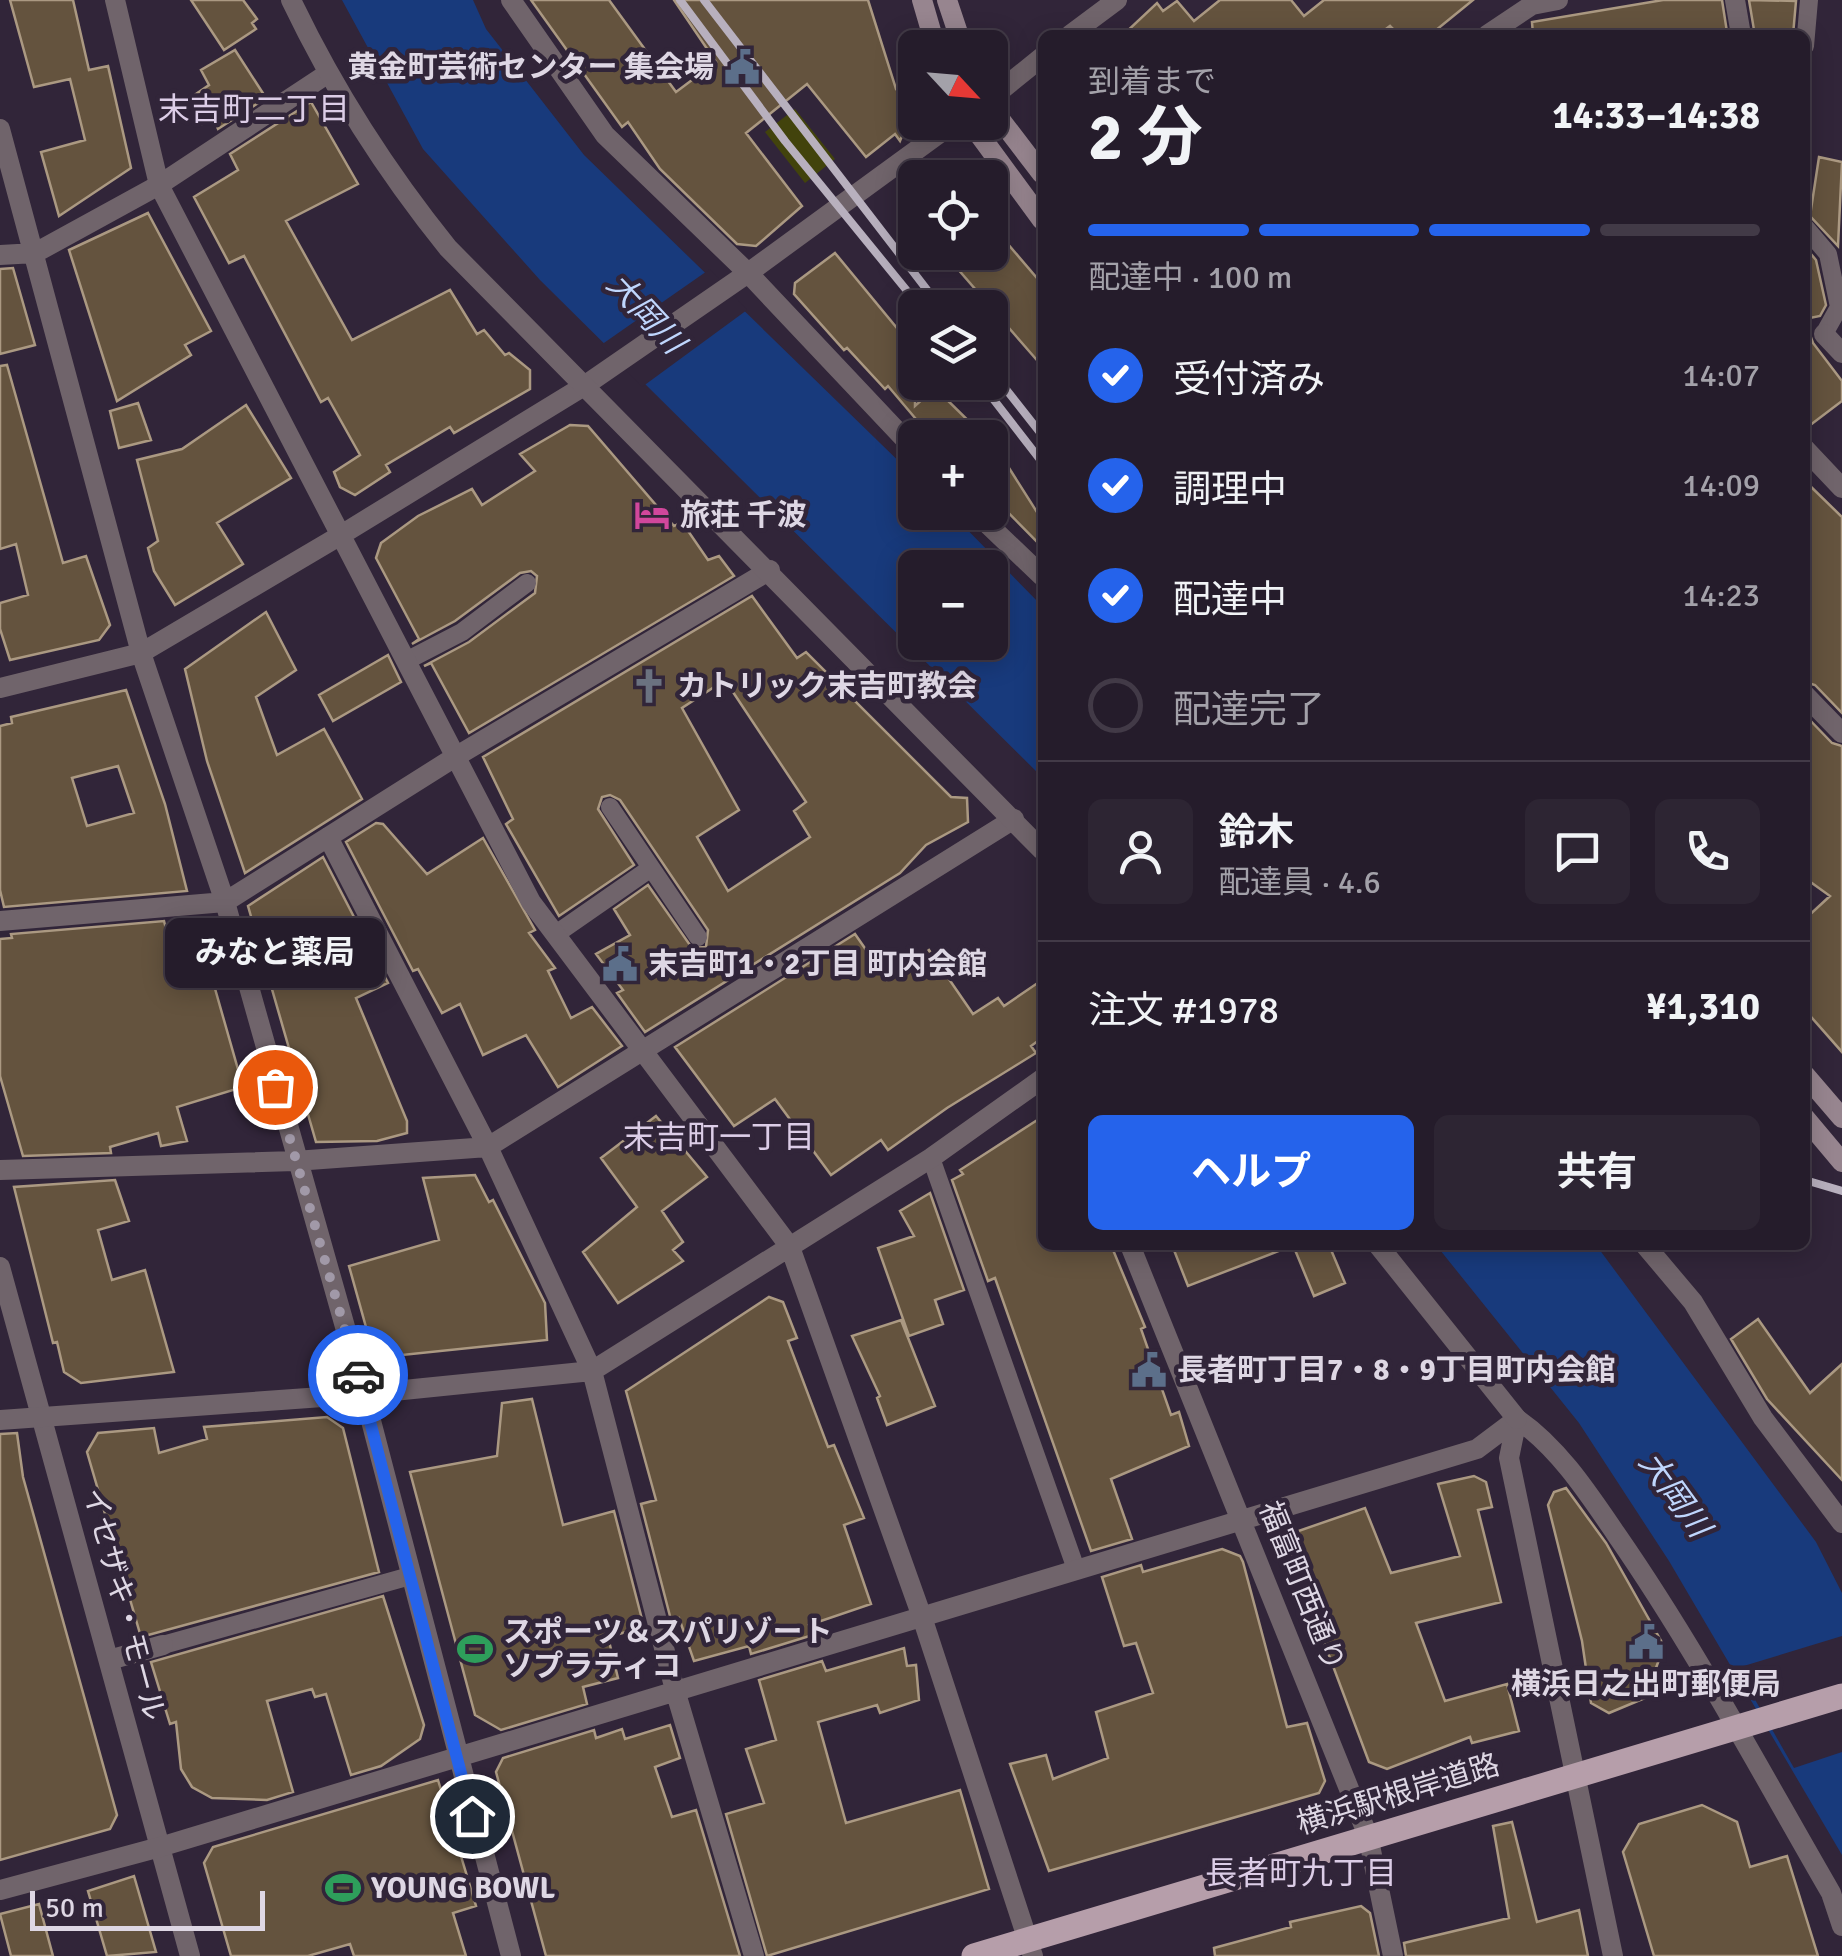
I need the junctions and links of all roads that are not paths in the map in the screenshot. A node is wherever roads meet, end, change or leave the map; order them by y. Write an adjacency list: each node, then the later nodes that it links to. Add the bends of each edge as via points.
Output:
1 (115, 0): 25 (street)
2 (291, 0): 18 (street)
3 (511, 0): 30 (street, via 605,136)
4 (922, 0): 11 (main road)
5 (948, 0): 12 (main road)
6 (1117, 0): 13 (street)
7 (1558, 0): 10 (street)
8 (1735, 0): 15 (street)
9 (1808, 0): 16 (lane)
10 (1531, 3): 14 (street)
11 (931, 30)
12 (957, 30)
13 (1081, 30)
14 (1493, 30)
15 (1739, 30)
16 (1806, 30)
17 (1038, 60): 19 (street)
18 (326, 74): 25 (street); 33 (street, via 386,170 448,248)
19 (1008, 86)
20 (1008, 127): 24 (main road)
21 (0, 129): 28 (street)
22 (930, 140): 30 (street)
23 (983, 140): 26 (main road)
24 (1038, 168)
25 (159, 186): 28 (street); 38 (street)
26 (1038, 215)
27 (1810, 234): 31 (lane, via 1828,254 1839,307)
28 (35, 253): 29 (street); 42 (street)
29 (0, 255)
30 (748, 273): 33 (street); 34 (street)
31 (1824, 334): 32 (street)
32 (1842, 353)
33 (584, 386): 38 (street); 39 (street)
34 (898, 432)
35 (1810, 454): 36 (street)
36 (1842, 488)
37 (994, 530): 40 (street)
38 (341, 535): 42 (street); 43 (street)
39 (770, 570): 47 (street); 49 (street)
40 (1038, 572)
41 (527, 583): 43 (lane, via 462,632)
42 (141, 653): 44 (street); 53 (street)
43 (406, 661): 47 (street)
44 (0, 688)
45 (1810, 700): 46 (street)
46 (1842, 733)
47 (455, 758): 50 (street); 55 (street, via 531,902)
48 (610, 807): 52 (lane)
49 (1014, 819): 51 (street); 57 (street)
50 (328, 838): 53 (street); 62 (street)
51 (1038, 846)
52 (651, 868): 55 (lane); 56 (lane)
53 (225, 902): 54 (street); 64 (street)
54 (0, 921)
55 (556, 934): 57 (street)
56 (698, 937)
57 (646, 1050): 62 (street); 67 (street)
58 (1810, 1081): 60 (main road)
59 (1038, 1082): 63 (street)
60 (1842, 1118)
61 (1810, 1124): 65 (main road)
62 (488, 1147): 64 (street); 72 (street)
63 (931, 1158): 67 (street); 79 (lane)
64 (295, 1161): 66 (street); 73 (street)
65 (1842, 1162)
66 (0, 1170)
67 (790, 1247): 72 (street); 81 (street)
68 (1132, 1250): 77 (street, 福富町西通り)
69 (1382, 1250): 75 (street)
70 (1649, 1250): 78 (street, via 1694,1302 1763,1418)
71 (0, 1267): 74 (street, イセザキ・モール)
72 (592, 1370): 73 (street); 84 (street)
73 (364, 1394): 74 (street); 80 (street)
74 (41, 1418): 76 (street); 83 (street, イセザキ・モール)
75 (1517, 1419): 77 (street, via 1478,1450); 86 (street, via 1535,1430 1585,1489); 88 (street, via 1508,1458)
76 (0, 1420)
77 (1244, 1520): 79 (street); 89 (street, 福富町西通り)
78 (1842, 1523)
79 (1076, 1570): 81 (street)
80 (410, 1576): 82 (lane); 87 (street)
81 (922, 1617): 84 (street); 93 (street)
82 (164, 1645): 83 (street)
83 (108, 1660): 90 (street, イセザキ・モール)
84 (676, 1690): 87 (street); 96 (street)
85 (1842, 1696): 86 (main road, 横浜駅根岸道路)
86 (1746, 1726): 88 (main road, 横浜駅根岸道路); 92 (street)
87 (456, 1757): 90 (street); 95 (street)
88 (1574, 1776): 89 (main road, 横浜駅根岸道路); 99 (street)
89 (1368, 1836): 93 (main road, 横浜駅根岸道路); 98 (street, 福富町西通り)
90 (160, 1847): 91 (street); 94 (street, イセザキ・モール)
91 (0, 1890)
92 (1842, 1926)
93 (1032, 1948): 97 (main road, 横浜駅根岸道路)
94 (190, 1956)
95 (511, 1956)
96 (754, 1956)
97 (974, 1956)
98 (1393, 1956)
99 (1614, 1956)

